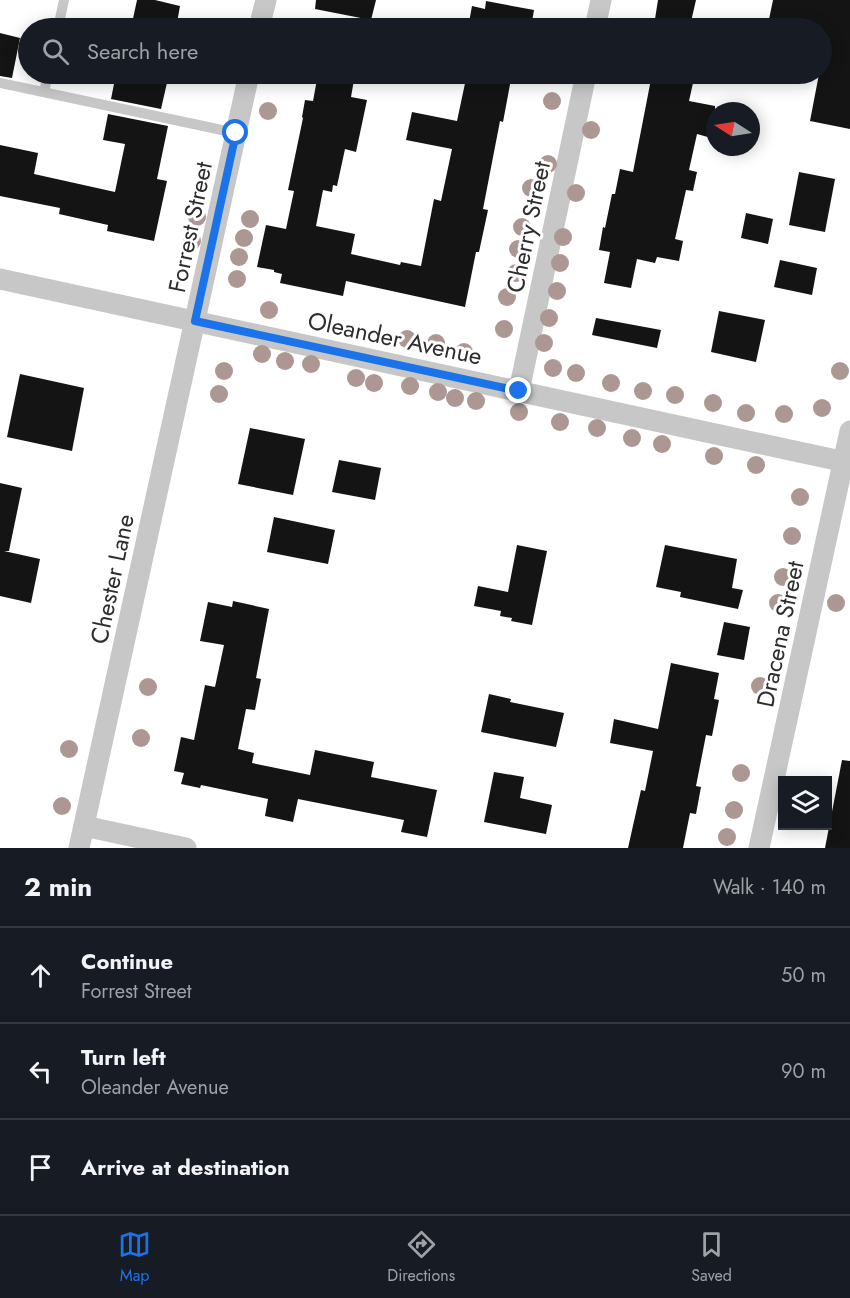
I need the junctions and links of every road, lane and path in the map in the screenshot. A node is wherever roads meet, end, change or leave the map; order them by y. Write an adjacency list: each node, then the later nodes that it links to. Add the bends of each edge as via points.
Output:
1 (64, 0): 4 (lane)
2 (266, 0): 5 (street)
3 (601, 0): 6 (street)
4 (60, 18)
5 (262, 18)
6 (597, 18)
7 (0, 83): 11 (lane)
8 (46, 84): 11 (lane)
9 (247, 84): 12 (street, Forrest Street)
10 (584, 84): 15 (street, Cherry Street)
11 (44, 92): 12 (lane)
12 (236, 133): 14 (street, Forrest Street)
13 (0, 279): 14 (street, Oleander Avenue)
14 (195, 321): 15 (street, Oleander Avenue); 18 (street, Chester Lane)
15 (519, 391): 17 (street, Oleander Avenue)
16 (850, 431): 17 (street, Dracena Street)
17 (847, 463): 21 (street, Dracena Street)
18 (84, 826): 19 (street, Chester Lane); 20 (street)
19 (79, 848)
20 (186, 848)
21 (759, 848)

